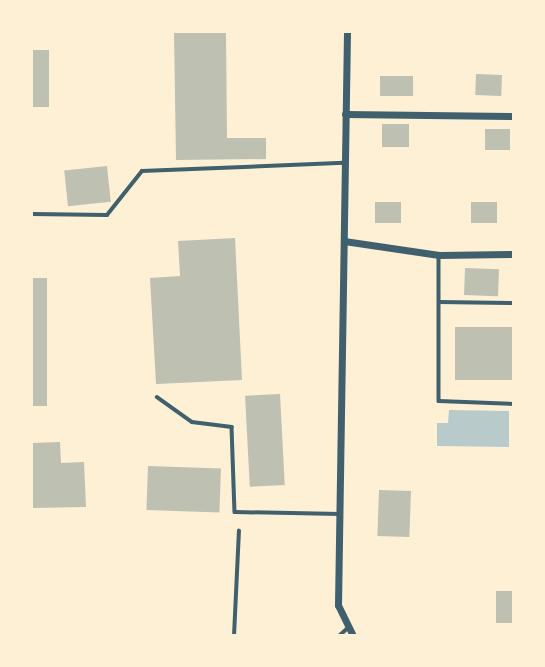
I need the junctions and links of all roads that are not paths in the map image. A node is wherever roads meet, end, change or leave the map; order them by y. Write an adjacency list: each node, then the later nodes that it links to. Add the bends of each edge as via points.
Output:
1 (347, 32): 2 (street)
2 (345, 114): 3 (street); 4 (street)
3 (513, 116)
4 (346, 163): 5 (lane, via 142,171 107,215); 6 (street)
5 (32, 215)
6 (344, 241): 7 (street); 13 (street)
7 (439, 254): 8 (street); 9 (lane)
8 (513, 254)
9 (439, 302): 10 (lane); 12 (lane, via 439,401)
10 (513, 303)
11 (158, 397): 13 (lane, via 191,422 232,427 235,512)
12 (513, 404)
13 (342, 514): 15 (street, via 338,605)
14 (239, 531): 16 (lane)
15 (348, 628): 17 (lane); 18 (street)
16 (234, 635)
17 (339, 635)
18 (354, 635)

